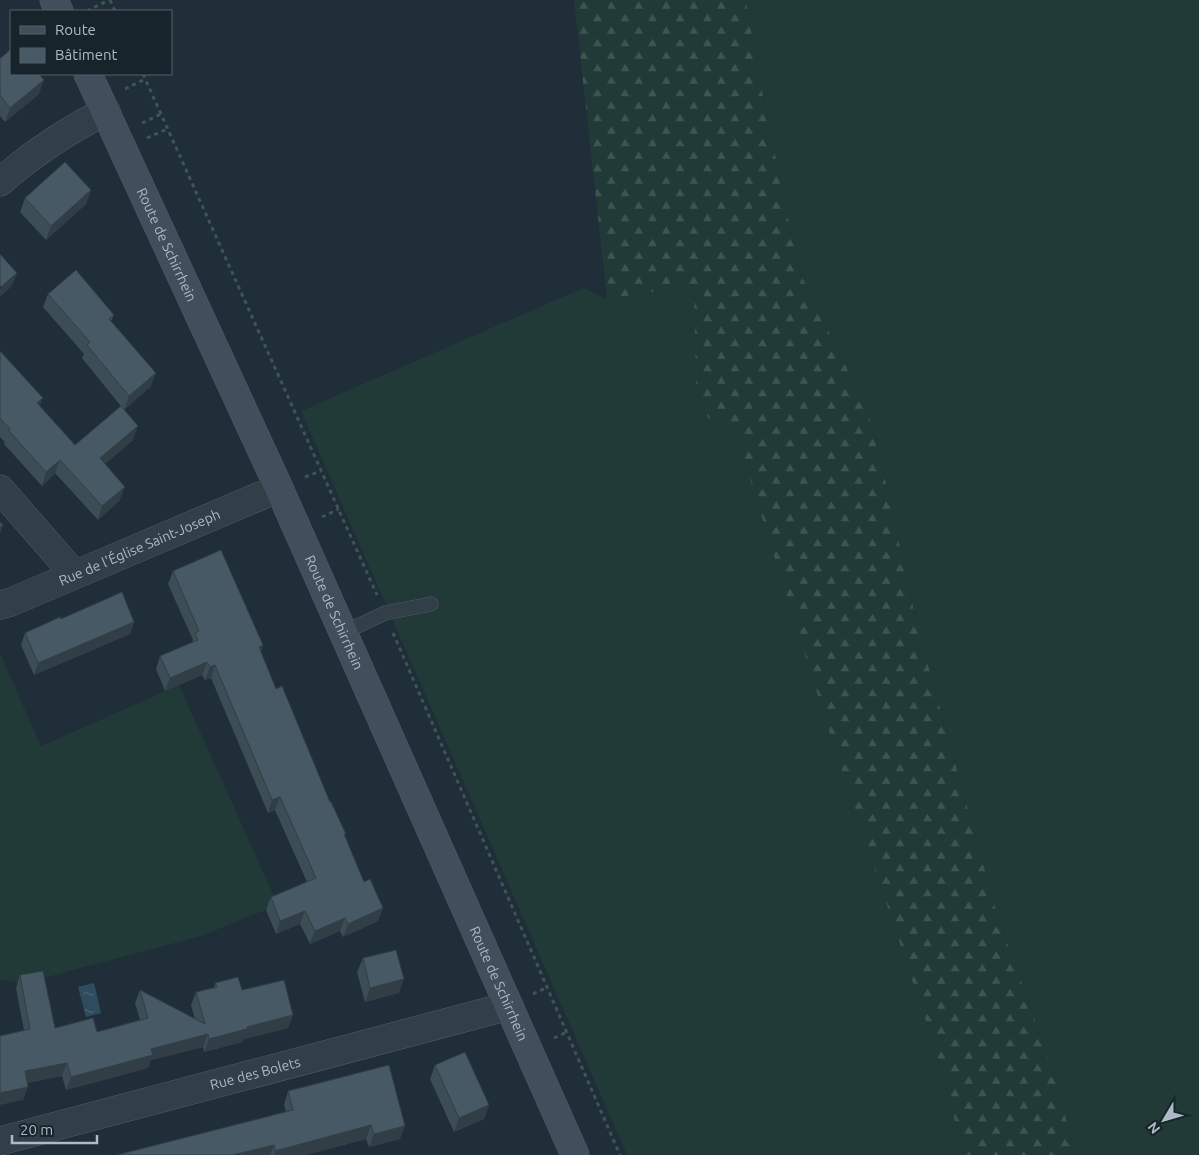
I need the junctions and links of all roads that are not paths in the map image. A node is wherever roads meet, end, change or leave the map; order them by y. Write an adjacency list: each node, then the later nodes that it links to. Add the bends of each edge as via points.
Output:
1 (54, 0): 2 (street)
2 (71, 8)
3 (88, 75): 4 (street, Route de Schirrhein)
4 (106, 111): 5 (street, via 84,122); 6 (street, Route de Schirrhein)
5 (0, 182)
6 (278, 488): 8 (street, Rue de l'Église Saint-Joseph); 11 (street, Route de Schirrhein)
7 (0, 489): 8 (street)
8 (74, 574): 10 (street, Rue de l'Église Saint-Joseph)
9 (431, 604): 11 (lane, via 385,614)
10 (0, 605)
11 (343, 633): 12 (street, Route de Schirrhein)
12 (509, 1006): 13 (street, Rue des Bolets); 14 (street, Route de Schirrhein)
13 (0, 1140)
14 (575, 1155)

